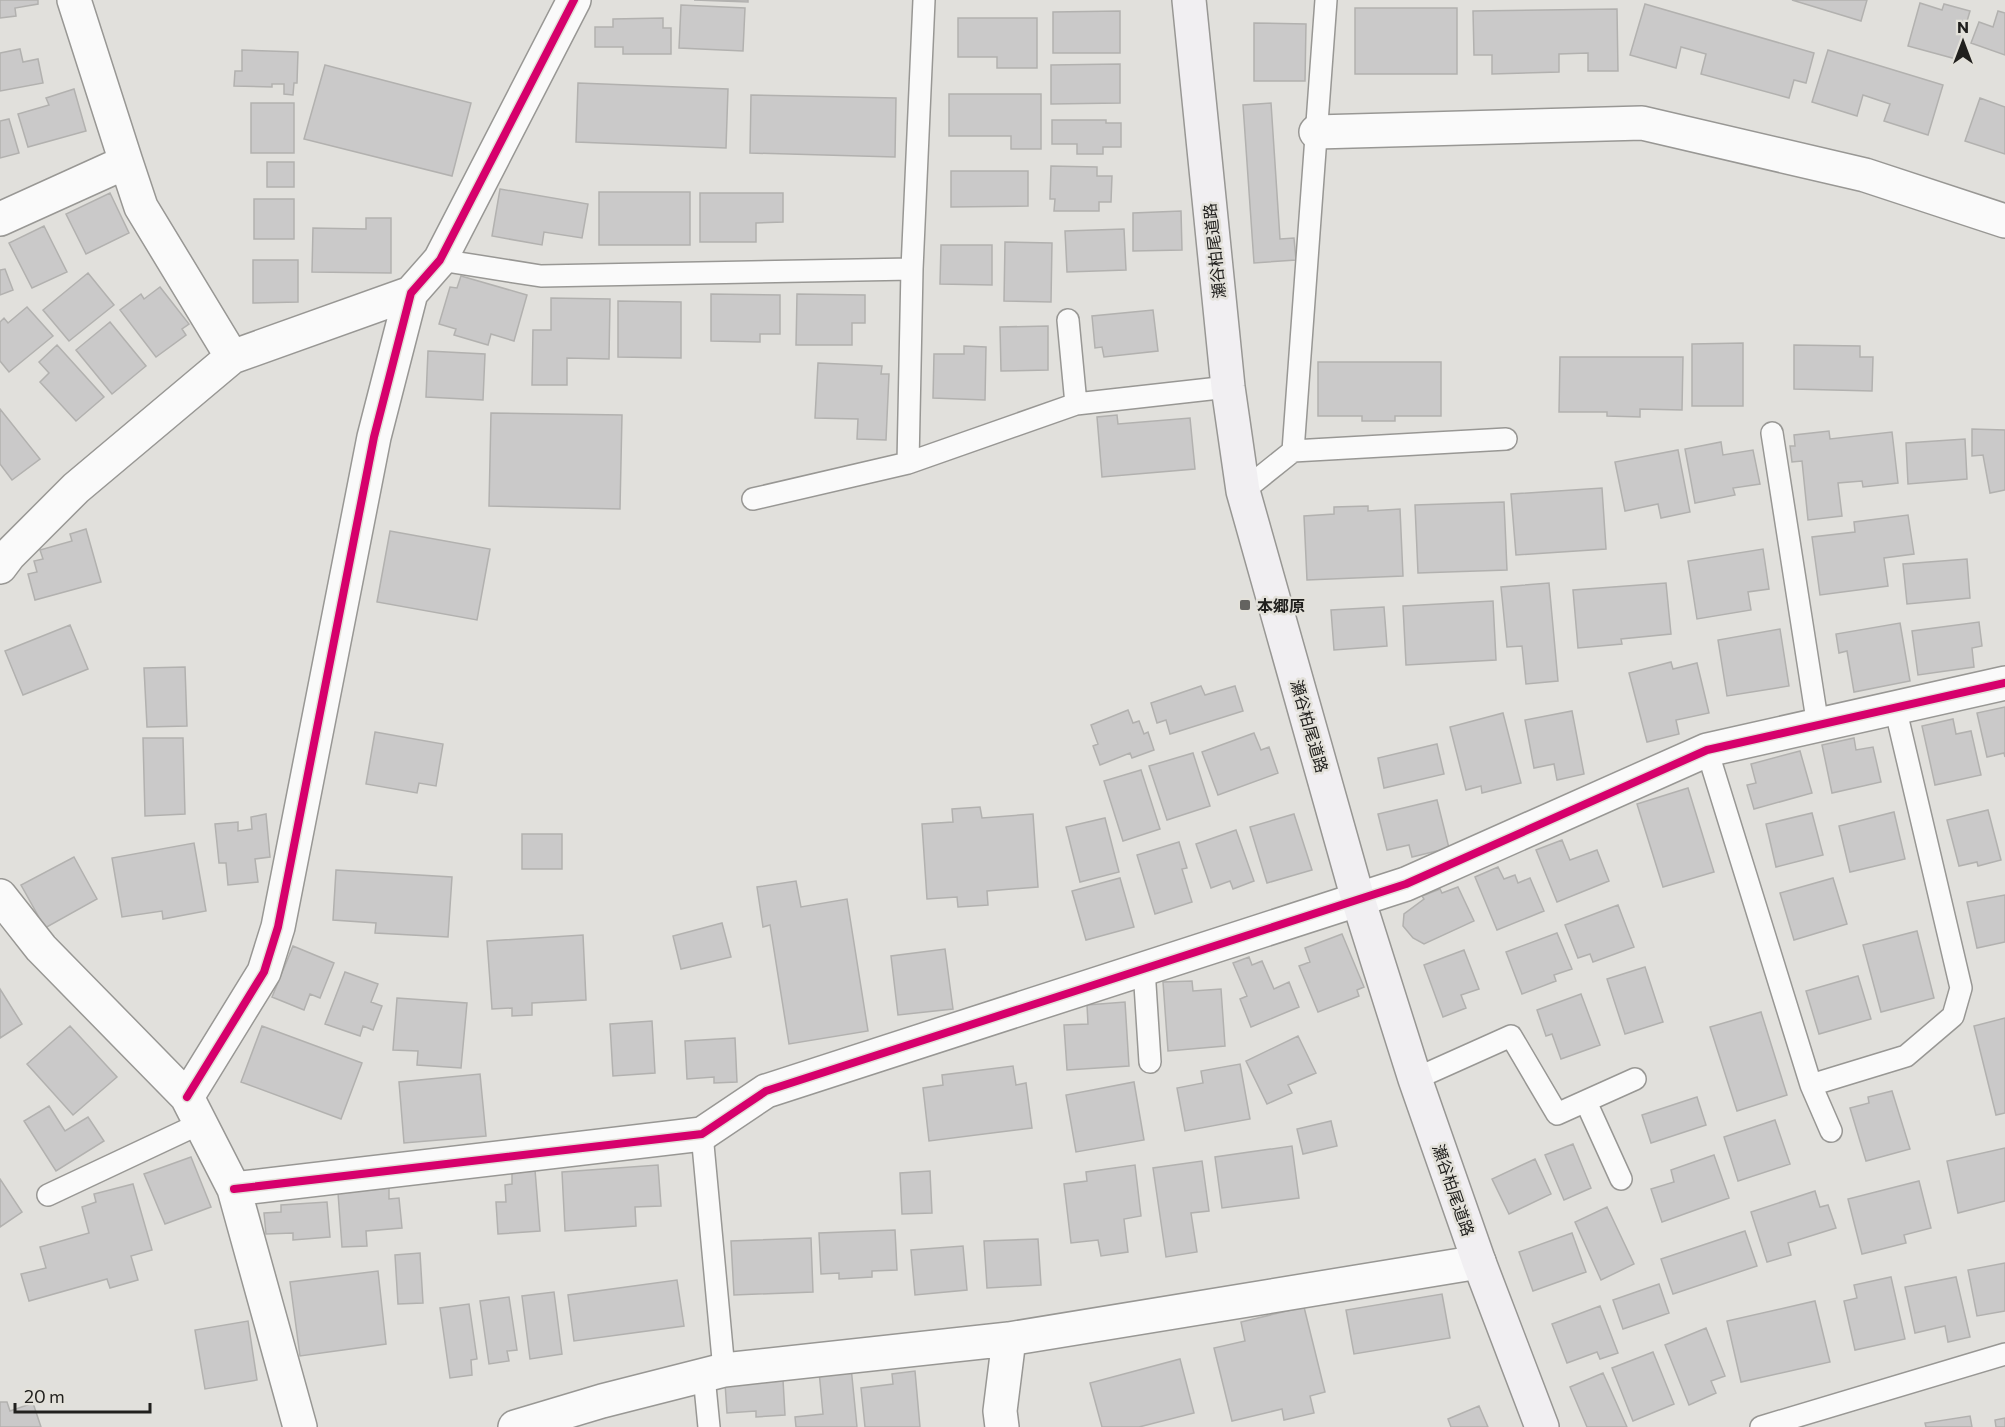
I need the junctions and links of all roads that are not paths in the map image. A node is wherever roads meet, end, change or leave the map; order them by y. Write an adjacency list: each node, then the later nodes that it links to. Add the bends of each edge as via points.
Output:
1 (74, 0): 7 (street)
2 (574, 0): 10 (street)
3 (924, 0): 11 (lane)
4 (1189, 0): 15 (main road, 瀬谷柏尾道路)
5 (1326, 0): 6 (lane)
6 (1316, 132): 9 (street, via 1642,123 1865,175); 19 (lane)
7 (126, 162): 8 (street); 14 (street, via 141,207)
8 (0, 219)
9 (2005, 221)
10 (440, 260): 11 (lane, via 541,276); 12 (street)
11 (912, 269): 20 (lane)
12 (411, 293): 14 (street); 36 (street, via 374,437 279,927 264,972)
13 (1068, 320): 16 (lane)
14 (232, 357): 23 (street, via 76,488)
15 (1228, 387): 16 (lane); 21 (main road, 瀬谷柏尾道路)
16 (1076, 404): 20 (lane)
17 (1772, 433): 26 (lane)
18 (1506, 440): 19 (lane)
19 (1293, 451): 21 (lane)
20 (908, 463): 22 (lane)
21 (1243, 491): 29 (main road, 瀬谷柏尾道路)
22 (753, 499)
23 (0, 567)
24 (2005, 683): 25 (street)
25 (1895, 707): 26 (street); 34 (lane, via 1961,988 1953,1016 1906,1056)
26 (1818, 726): 27 (street)
27 (1707, 750): 29 (street, via 1406,884); 34 (lane)
28 (0, 896): 36 (street, via 41,948)
29 (1358, 899): 30 (street); 32 (main road, 瀬谷柏尾道路)
30 (1144, 969): 31 (lane); 38 (street, via 766,1091)
31 (1150, 1062)
32 (1414, 1079): 35 (lane, via 1511,1036 1557,1114); 42 (main road, 瀬谷柏尾道路)
33 (1635, 1079): 35 (lane)
34 (1811, 1085): 37 (lane)
35 (1586, 1102): 39 (lane)
36 (193, 1111): 40 (street); 41 (lane)
37 (1831, 1131)
38 (702, 1134): 40 (street); 45 (lane)
39 (1622, 1179)
40 (234, 1189): 46 (street)
41 (48, 1195)
42 (1479, 1262): 43 (street); 50 (main road, 瀬谷柏尾道路)
43 (1009, 1339): 45 (street); 49 (street, via 1000,1411)
44 (2005, 1354): 51 (lane)
45 (714, 1373): 47 (street); 48 (lane)
46 (300, 1427)
47 (514, 1427)
48 (709, 1427)
49 (1002, 1427)
50 (1542, 1427)
51 (1761, 1427)

